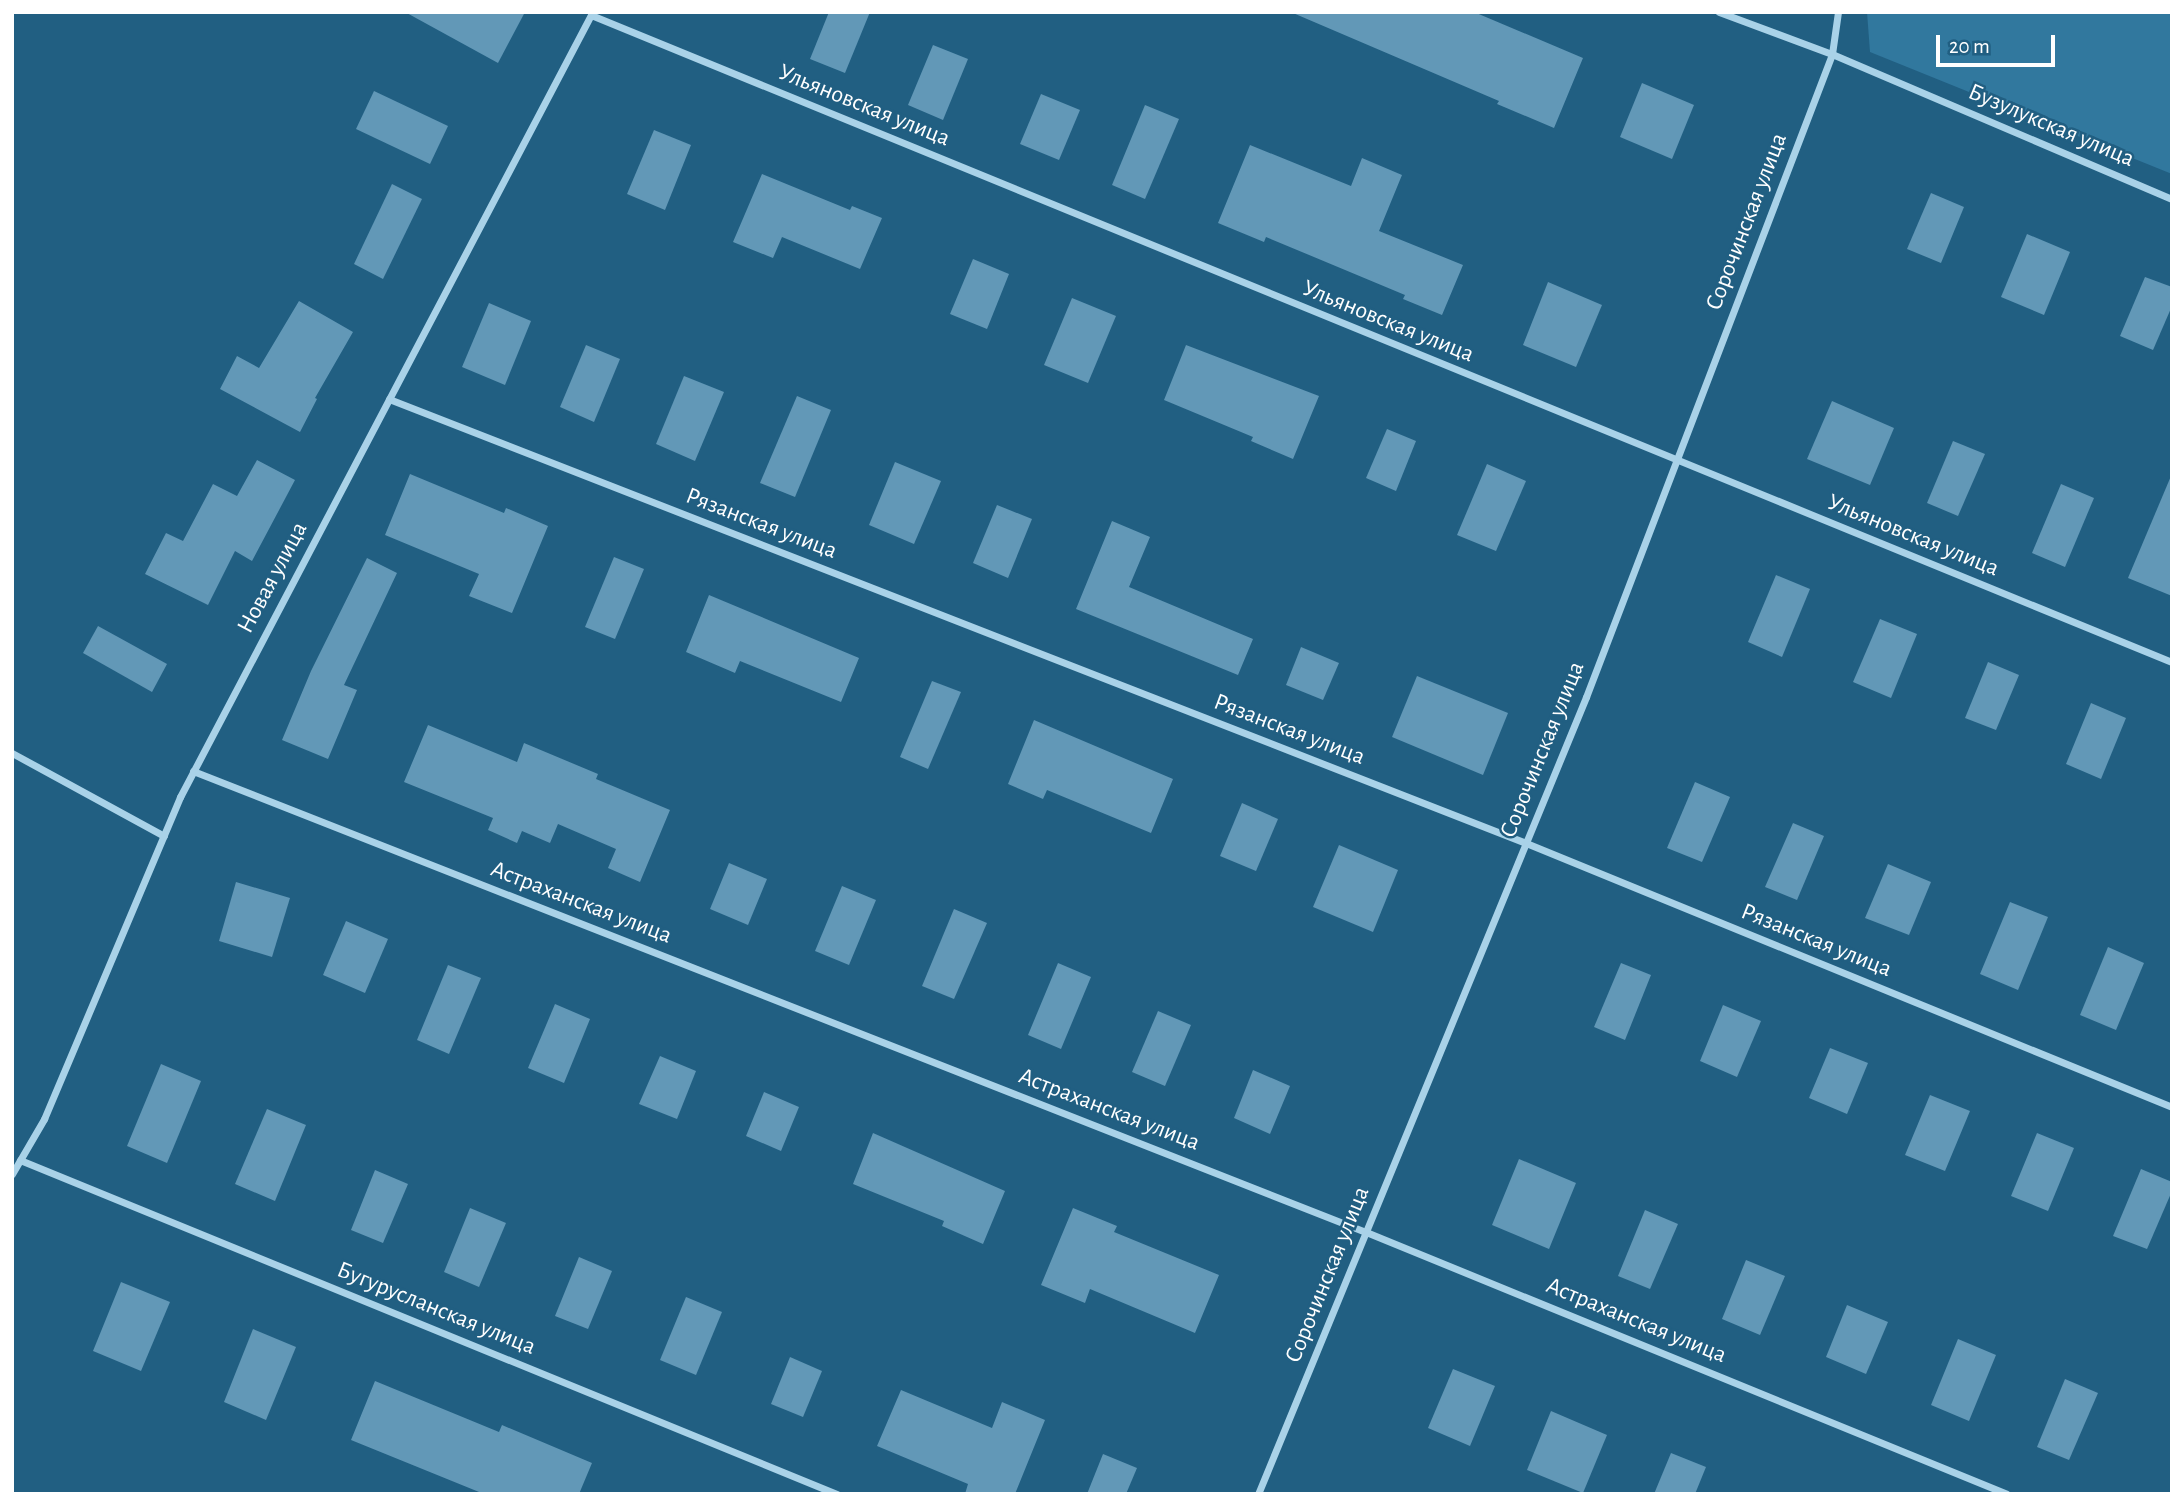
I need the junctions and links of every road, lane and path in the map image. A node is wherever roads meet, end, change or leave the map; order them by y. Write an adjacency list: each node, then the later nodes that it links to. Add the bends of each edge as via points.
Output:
1 (1719, 12): 4 (street, Бузулукская улица)
2 (1838, 12): 4 (street, Сорочинская улица)
3 (592, 13): 6 (street, Новая улица); 7 (street, Ульяновская улица)
4 (1832, 54): 5 (street, Бузулукская улица); 7 (street, Сорочинская улица)
5 (2172, 199)
6 (389, 399): 10 (street, Новая улица); 12 (street, Рязанская улица)
7 (1676, 461): 8 (street, Ульяновская улица); 12 (street, Сорочинская улица)
8 (2172, 662)
9 (12, 753): 11 (street)
10 (193, 771): 11 (street, Новая улица); 16 (street, Астраханская улица)
11 (164, 836): 14 (street, Новая улица, via 44,1119)
12 (1526, 843): 13 (street, Рязанская улица); 16 (street, Сорочинская улица)
13 (2172, 1107)
14 (20, 1160): 15 (street, Новая улица); 17 (street, Бугурусланская улица)
15 (12, 1174)
16 (1366, 1232): 18 (street, Сорочинская улица); 19 (street, Астраханская улица)
17 (837, 1494)
18 (1258, 1494)
19 (2007, 1494)

